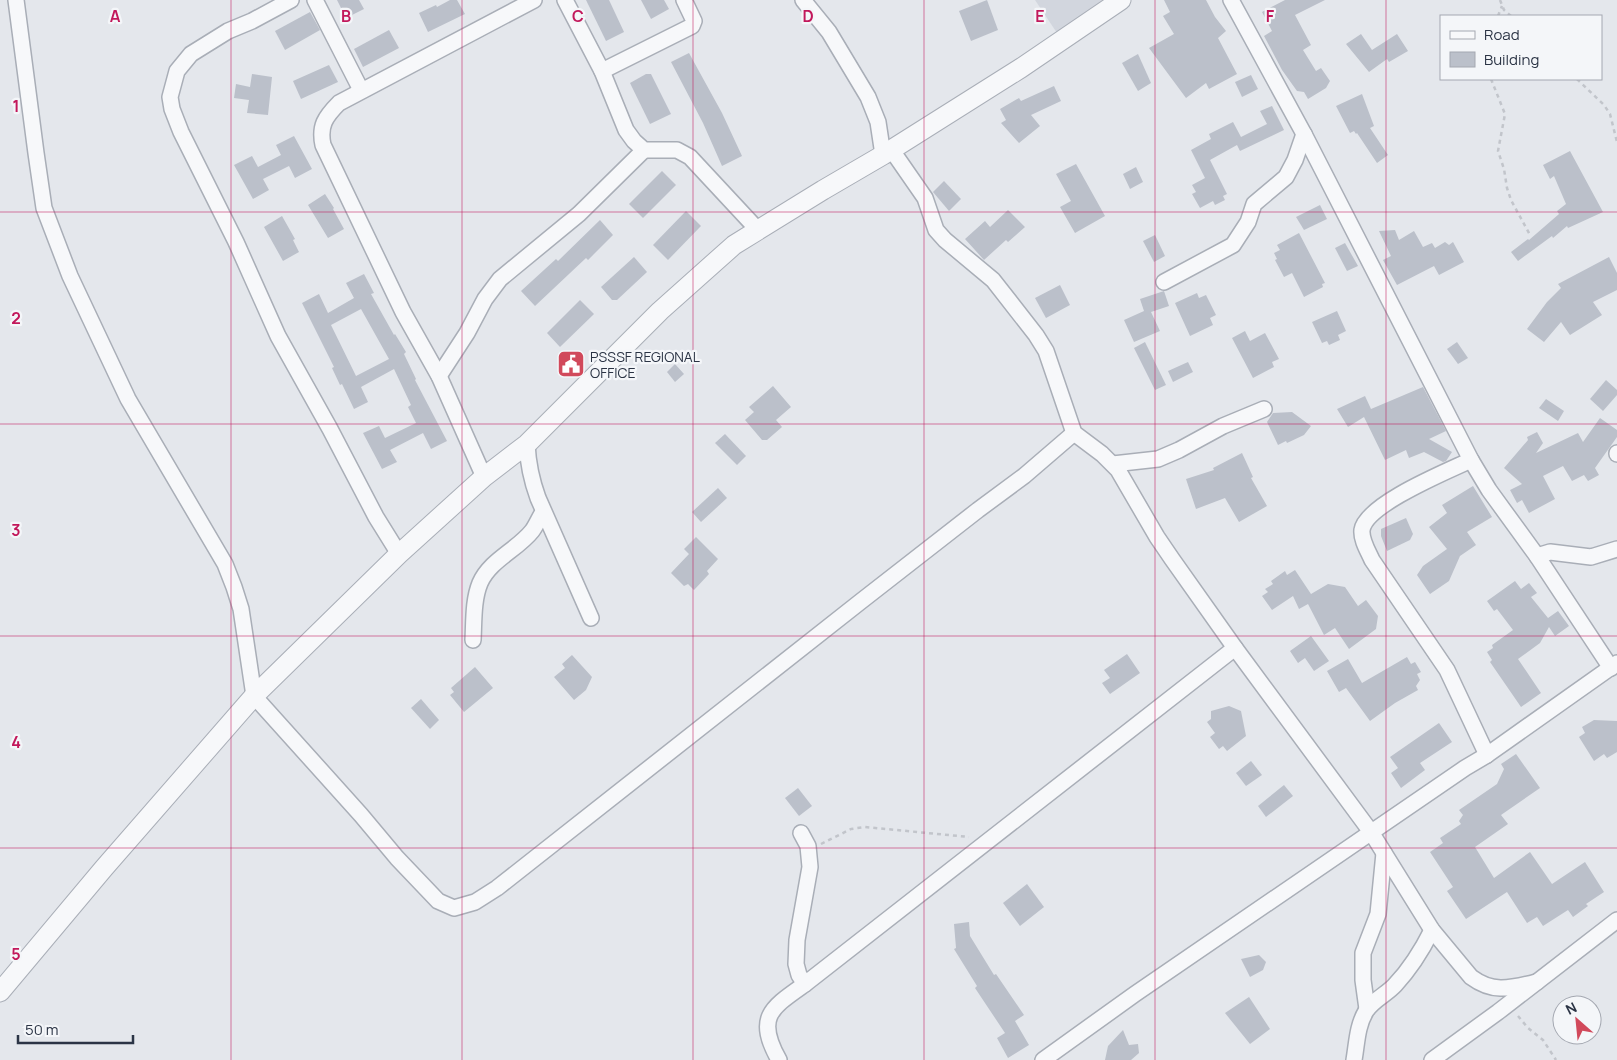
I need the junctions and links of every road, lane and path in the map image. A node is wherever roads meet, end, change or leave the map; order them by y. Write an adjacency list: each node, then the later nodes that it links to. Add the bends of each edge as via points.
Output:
1 (16, 0): 40 (street, via 44,208 70,276 128,399 225,564 241,609)
2 (291, 0): 34 (street, via 228,31 191,54 177,71 170,96 172,109 278,336)
3 (315, 0): 17 (street)
4 (534, 0): 17 (street)
5 (565, 0): 14 (street)
6 (684, 0): 14 (street, via 694,21 692,26)
7 (803, 0): 21 (street, via 829,32 868,97)
8 (1121, 0): 21 (street, via 1021,68)
9 (1231, 0): 18 (street)
10 (1500, 0): 11 (path)
11 (1502, 5): 12 (path); 13 (path)
12 (1498, 15)
13 (1510, 15)
14 (602, 71): 20 (street, via 626,130)
15 (1491, 80): 23 (path, via 1504,114 1498,151 1507,188)
16 (1578, 80): 19 (path, via 1610,114)
17 (361, 90): 25 (street, via 329,112 322,125 323,145 403,312)
18 (1304, 134): 24 (street, via 1286,176 1254,204 1248,222 1232,245); 29 (street)
19 (1617, 142)
20 (644, 150): 22 (street, via 677,150 690,157); 25 (street, via 579,214 500,279)
21 (887, 152): 22 (street); 27 (street, via 925,198 936,230 993,280 1036,335 1046,351)
22 (757, 229): 28 (street, via 734,245 660,311)
23 (1530, 234)
24 (1164, 282)
25 (439, 376): 31 (street)
26 (1264, 409): 30 (street, via 1222,426 1158,459)
27 (1074, 432): 30 (street); 40 (street, via 1024,476 475,902 454,908 438,901)
28 (527, 444): 31 (street); 32 (street, via 531,478)
29 (1471, 460): 35 (street); 41 (street, via 1385,503 1367,519 1362,530 1372,560 1447,670)
30 (1113, 464): 38 (street, via 1157,537)
31 (484, 477): 34 (street)
32 (544, 512): 36 (street); 37 (street, via 532,531 498,560 480,582)
33 (1617, 549): 35 (street, via 1591,557 1550,552)
34 (399, 554): 40 (street)
35 (1537, 556): 39 (street)
36 (591, 618)
37 (473, 640)
38 (1235, 648): 42 (street); 44 (street)
39 (1614, 666): 41 (street)
40 (254, 696): 51 (street)
41 (1487, 755): 42 (street)
42 (1371, 832): 46 (street); 55 (street)
43 (801, 833): 45 (street)
44 (989, 839): 45 (path, via 865,827 851,829); 50 (street)
45 (809, 850): 50 (street, via 810,867 796,948 796,964)
46 (1384, 853): 48 (street); 53 (street, via 1378,914 1363,953)
47 (1617, 920): 49 (street)
48 (1432, 930): 49 (street, via 1472,977 1490,988 1512,988); 53 (street, via 1418,957 1394,987)
49 (1537, 982): 52 (street)
50 (805, 984): 54 (street, via 778,1003 769,1016 769,1037)
51 (0, 992)
52 (1507, 1005): 57 (street); 58 (path, via 1543,1040)
53 (1367, 1008): 56 (street, via 1358,1028)
54 (779, 1060)
55 (1043, 1060)
56 (1354, 1060)
57 (1432, 1060)
58 (1556, 1060)

